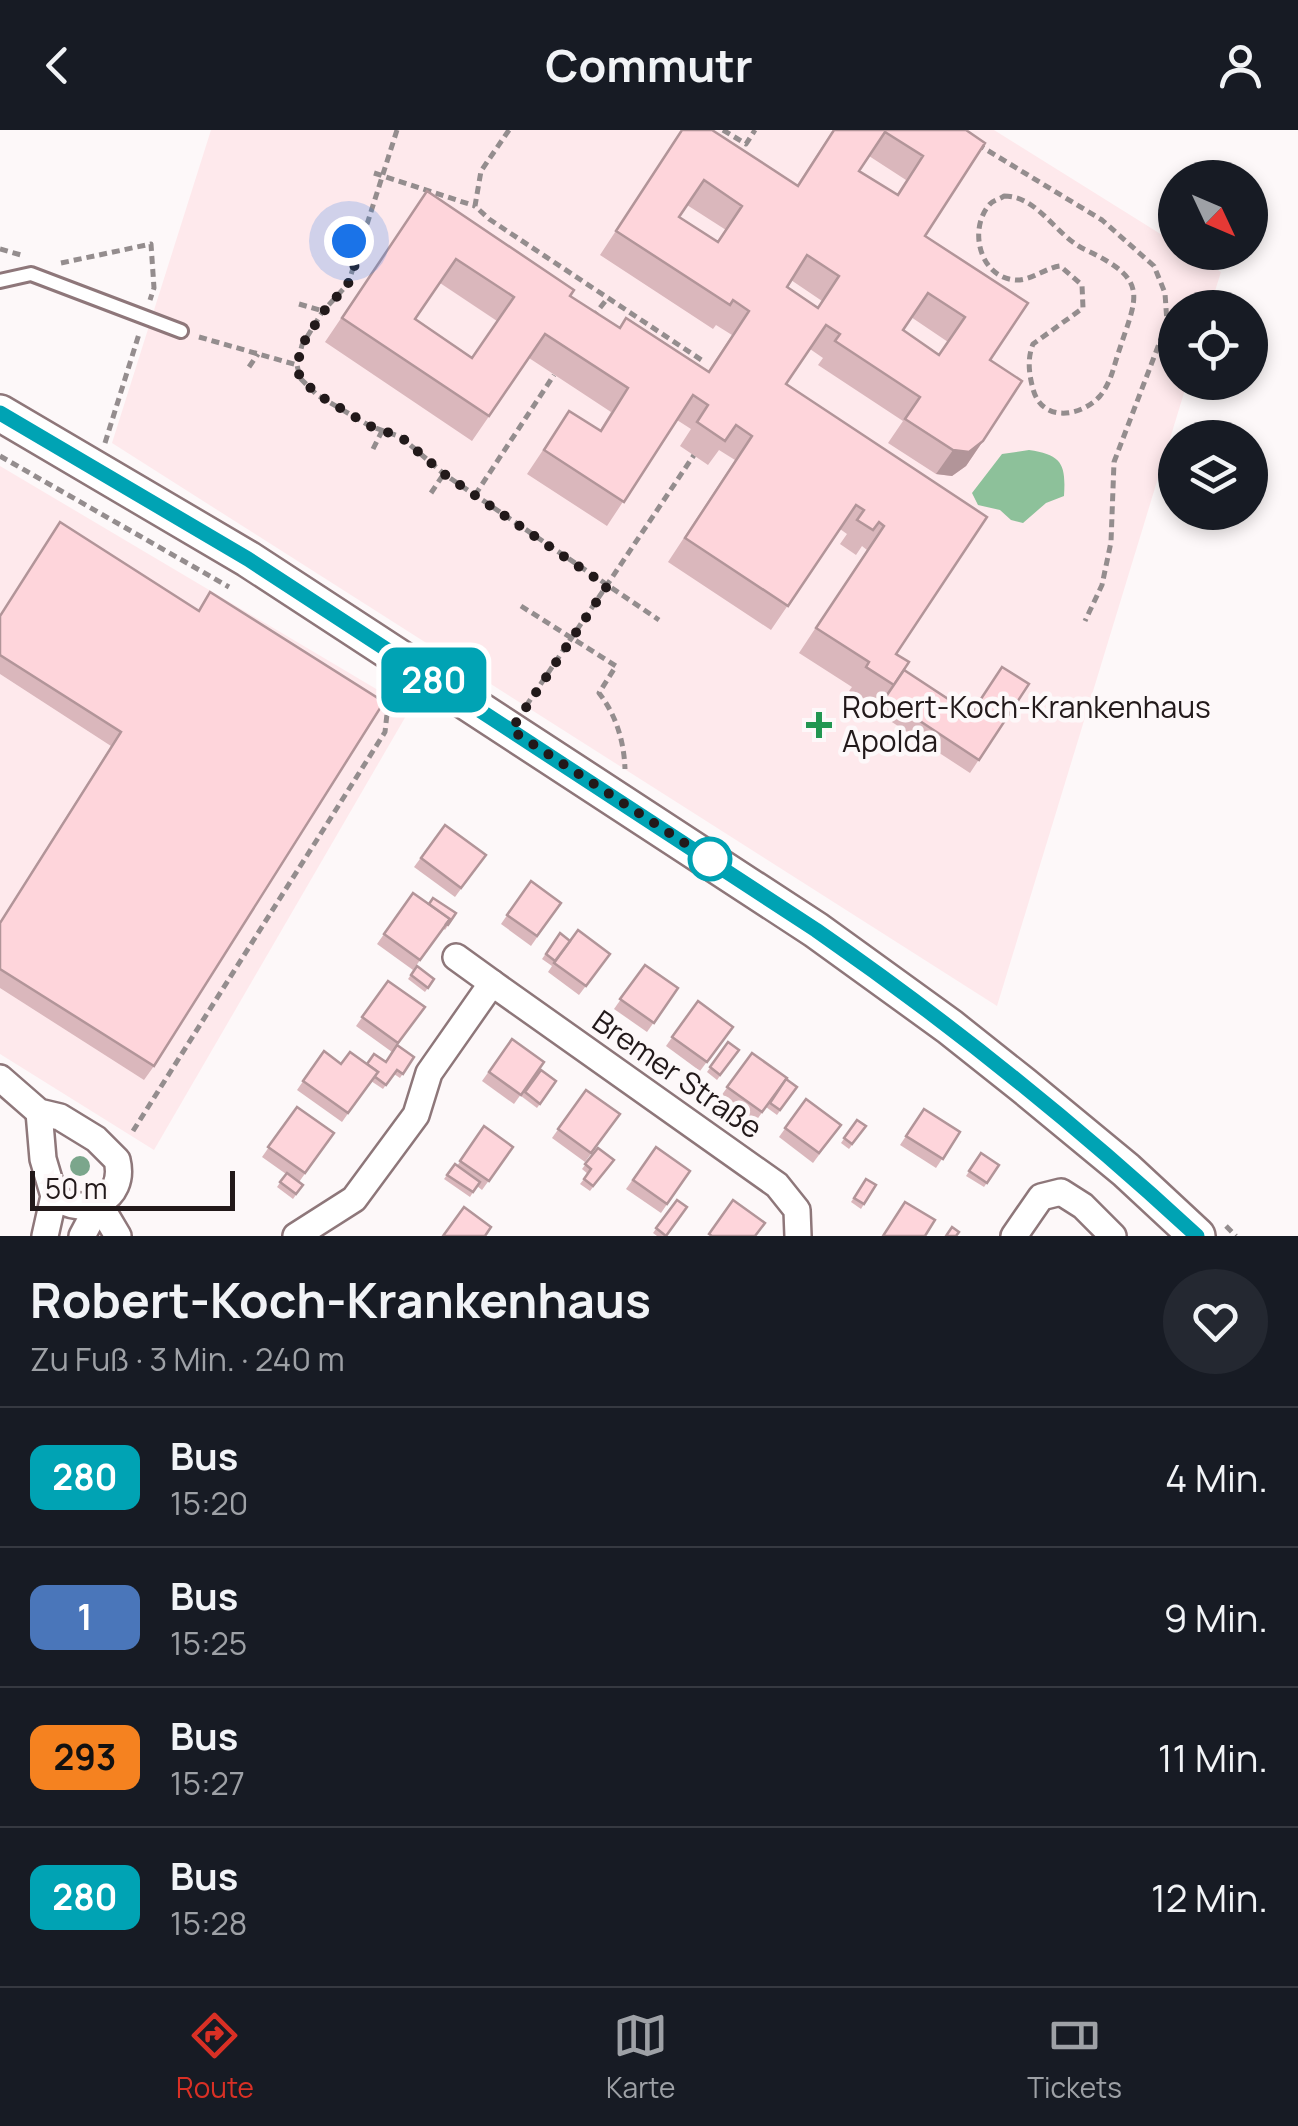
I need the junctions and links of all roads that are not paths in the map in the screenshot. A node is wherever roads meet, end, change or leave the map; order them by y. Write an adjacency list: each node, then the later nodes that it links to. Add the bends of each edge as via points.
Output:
1 (0, 281): 2 (lane, via 31,274)
2 (181, 331)
3 (0, 414): 17 (main road, via 248,559 898,988)
4 (456, 956): 5 (street, Bremer Straße)
5 (492, 983): 13 (street, via 429,1073 416,1115 354,1199); 14 (street, Bremer Straße, via 777,1185 797,1210)
6 (0, 1078): 7 (street)
7 (39, 1112): 8 (street); 9 (street, via 96,1138 117,1160 114,1192)
8 (54, 1196): 9 (street, via 72,1206); 10 (street)
9 (99, 1204): 11 (street); 12 (street)
10 (44, 1236)
11 (82, 1236)
12 (118, 1236)
13 (296, 1236)
14 (798, 1236)
15 (1014, 1236): 16 (street, via 1041,1197 1061,1192)
16 (1113, 1236)
17 (1197, 1236)

